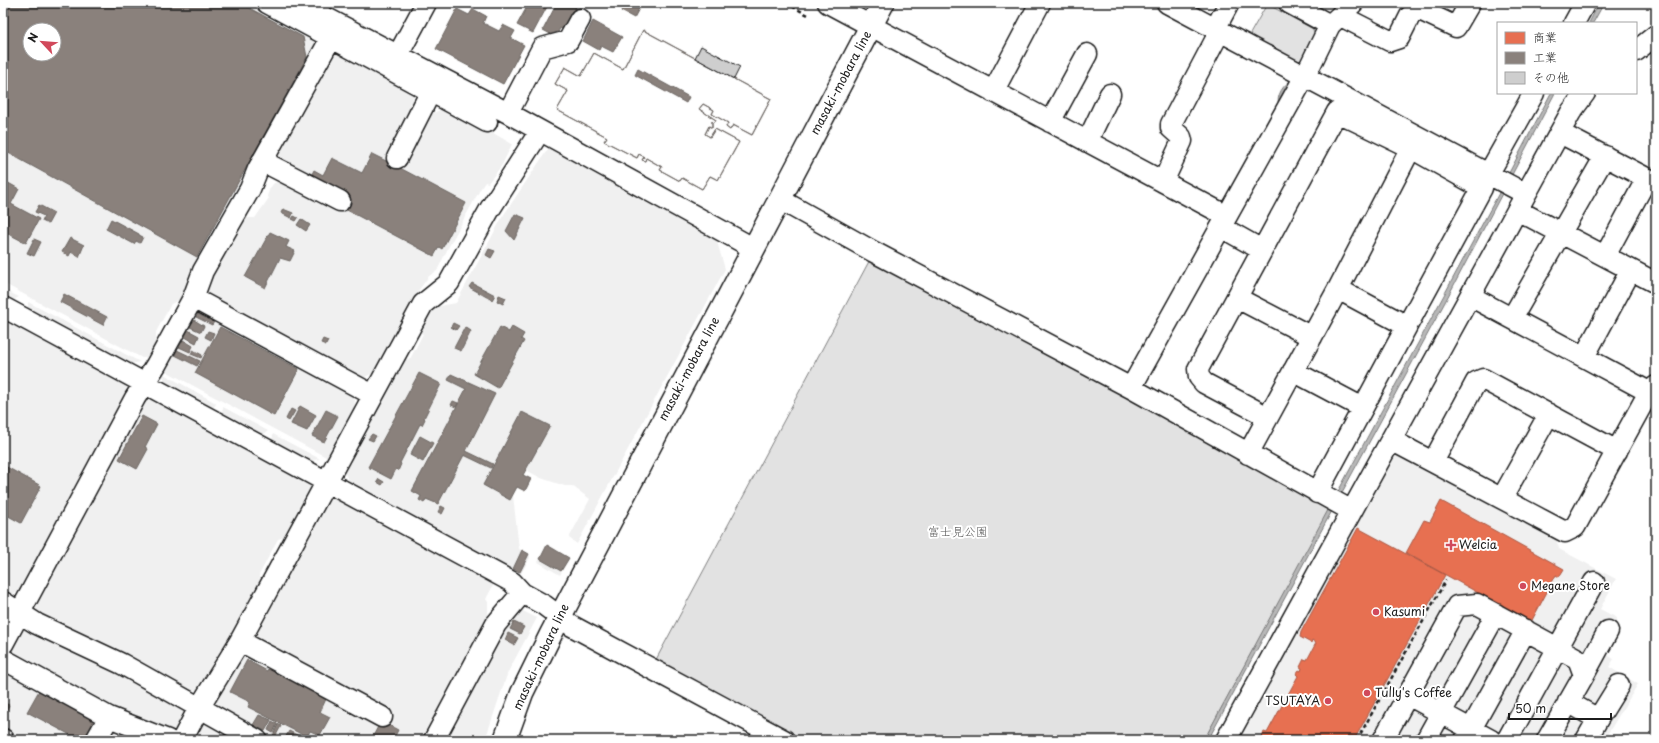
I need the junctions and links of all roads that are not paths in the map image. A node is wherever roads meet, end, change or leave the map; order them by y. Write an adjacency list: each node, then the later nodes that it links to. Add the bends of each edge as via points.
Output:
1 (268, 3): 19 (street)
2 (298, 3): 22 (street)
3 (426, 3): 22 (street)
4 (828, 3): 16 (street)
5 (883, 3): 16 (main road, masaki-mobara line)
6 (1040, 3): 25 (street)
7 (1167, 3): 17 (street)
8 (1229, 3): 17 (street)
9 (1289, 3): 13 (street)
10 (1470, 3): 12 (street, via 1456,28)
11 (1585, 3): 15 (street)
12 (1421, 6): 13 (street, via 1410,16 1399,38 1390,41)
13 (1342, 15): 23 (street)
14 (580, 19): 29 (street, via 568,41 542,48)
15 (1575, 22)
16 (870, 26): 25 (street); 42 (main road, masaki-mobara line)
17 (1218, 30): 23 (street); 41 (street, via 1171,124 1171,128 1182,137 1182,141)
18 (1656, 35): 20 (street)
19 (331, 38): 24 (street); 38 (street)
20 (1637, 50)
21 (1087, 54): 31 (street)
22 (398, 55): 29 (street)
23 (1305, 76): 39 (street); 45 (street)
24 (431, 91): 30 (street); 37 (street)
25 (993, 92): 31 (street)
26 (1110, 94): 34 (street)
27 (1533, 94): 39 (street)
28 (1584, 94): 33 (street)
29 (508, 113): 32 (street)
30 (488, 122)
31 (1050, 122): 34 (street)
32 (540, 131): 47 (street); 65 (street, via 490,209 449,283 423,304)
33 (1560, 133): 36 (street); 44 (street)
34 (1087, 142): 41 (street)
35 (1411, 148): 48 (street, via 1337,112); 52 (street); 58 (street, via 1482,188)
36 (1605, 156): 40 (street); 46 (street)
37 (397, 158)
38 (262, 161): 43 (street); 54 (street, via 250,189 203,271)
39 (1489, 173): 44 (street)
40 (1652, 181): 49 (street)
41 (1163, 182): 45 (street)
42 (780, 199): 47 (main road, masaki-mobara line); 63 (street, via 874,252)
43 (340, 201)
44 (1522, 202): 46 (street); 53 (street)
45 (1224, 222): 48 (street); 63 (street)
46 (1561, 233): 49 (street); 57 (street)
47 (753, 248): 82 (main road, masaki-mobara line)
48 (1262, 250): 55 (street)
49 (1605, 256): 50 (street)
50 (1631, 270): 51 (street); 60 (street)
51 (1656, 283)
52 (1338, 289): 58 (street); 59 (street)
53 (1470, 296): 57 (street); 69 (street)
54 (193, 298): 62 (street); 65 (street)
55 (1237, 298): 59 (street); 68 (street, via 1198,369 1199,377)
56 (3, 307): 62 (street)
57 (1512, 318): 60 (street)
58 (1407, 326): 66 (street)
59 (1312, 337): 61 (street)
60 (1584, 357): 64 (street)
61 (1293, 371): 66 (street); 68 (street)
62 (145, 382): 73 (street); 80 (street)
63 (1131, 388): 71 (street)
64 (1652, 389): 70 (street)
65 (373, 395): 73 (street)
66 (1361, 408): 74 (street)
67 (1549, 414): 70 (street); 72 (street, via 1484,379 1476,382); 75 (street)
68 (1268, 417): 71 (street)
69 (1391, 440): 72 (street); 76 (street)
70 (1617, 451): 75 (street, via 1575,527 1566,532)
71 (1248, 454): 74 (street)
72 (1433, 462): 75 (street)
73 (326, 480): 78 (street, via 512,582); 85 (street)
74 (1317, 493): 76 (street)
75 (1502, 498)
76 (1352, 511): 106 (street)
77 (1594, 582): 87 (street)
78 (522, 593): 82 (street); 103 (street, via 496,624)
79 (3, 602): 80 (street)
80 (20, 613): 86 (street); 93 (street, via 37,624 122,664)
81 (1496, 614): 83 (street); 91 (street, via 1477,604 1457,606); 94 (street)
82 (559, 617): 104 (main road, masaki-mobara line, via 522,693); 105 (street)
83 (1526, 630): 87 (street); 98 (street)
84 (1608, 631): 89 (street)
85 (240, 641): 93 (street); 96 (street)
86 (3, 644)
87 (1558, 648): 89 (street, via 1578,659); 110 (street)
88 (3, 659): 95 (street)
89 (1584, 675): 92 (street)
90 (1619, 685): 97 (street)
91 (1408, 695): 94 (street); 107 (street)
92 (1568, 702): 97 (street); 111 (street)
93 (199, 708): 101 (street); 102 (street)
94 (1441, 713): 98 (street); 108 (street)
95 (109, 717): 99 (street); 100 (street)
96 (382, 717)
97 (1598, 719): 112 (street)
98 (1468, 735): 109 (street)
99 (96, 740)
100 (168, 740)
101 (182, 740)
102 (258, 740)
103 (434, 740)
104 (505, 740)
105 (784, 740)
106 (1226, 740)
107 (1383, 740)
108 (1426, 740)
109 (1491, 740)
110 (1507, 740)
111 (1547, 740)
112 (1586, 740)

